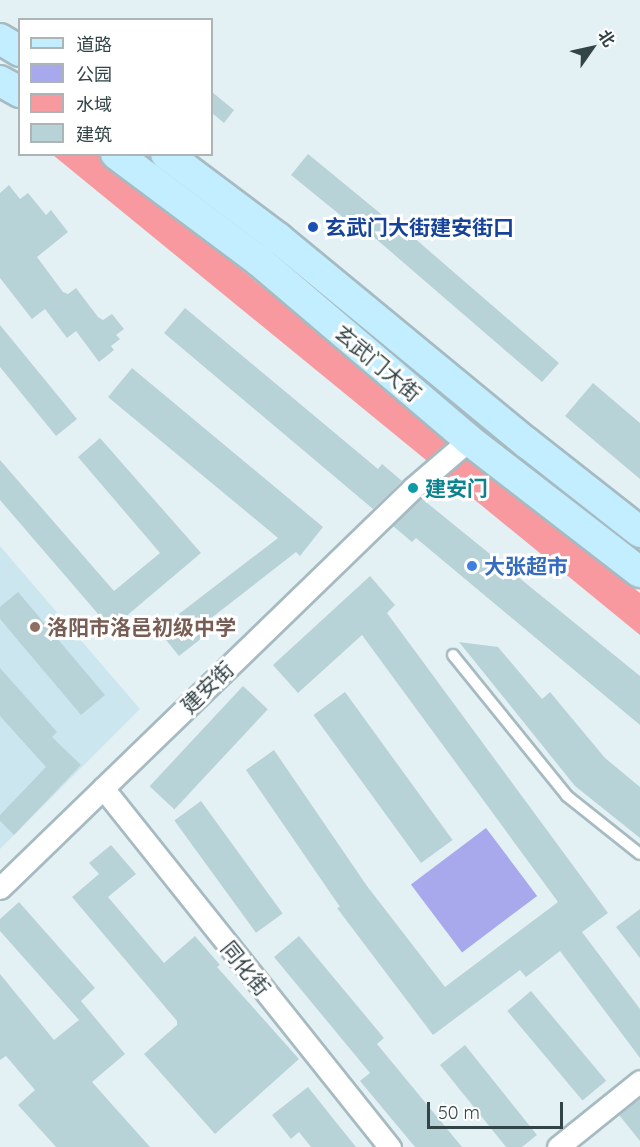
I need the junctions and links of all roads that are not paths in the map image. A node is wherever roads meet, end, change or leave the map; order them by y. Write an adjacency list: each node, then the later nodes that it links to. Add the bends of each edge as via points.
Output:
1 (0, 39): 2 (main road)
2 (18, 50)
3 (0, 81): 4 (main road)
4 (18, 91)
5 (119, 156): 7 (main road, 玄武门大街, via 259,261)
6 (169, 156): 8 (main road, 玄武门大街, via 278,238)
7 (469, 440): 9 (main road, 玄武门大街); 11 (street, 建安街, via 413,488)
8 (640, 532)
9 (640, 572)
10 (453, 655): 12 (lane, via 567,796)
11 (103, 788): 13 (street, 建安街); 15 (street, 同化街)
12 (640, 854)
13 (0, 888)
14 (640, 1081): 16 (street)
15 (390, 1147)
16 (558, 1147)

